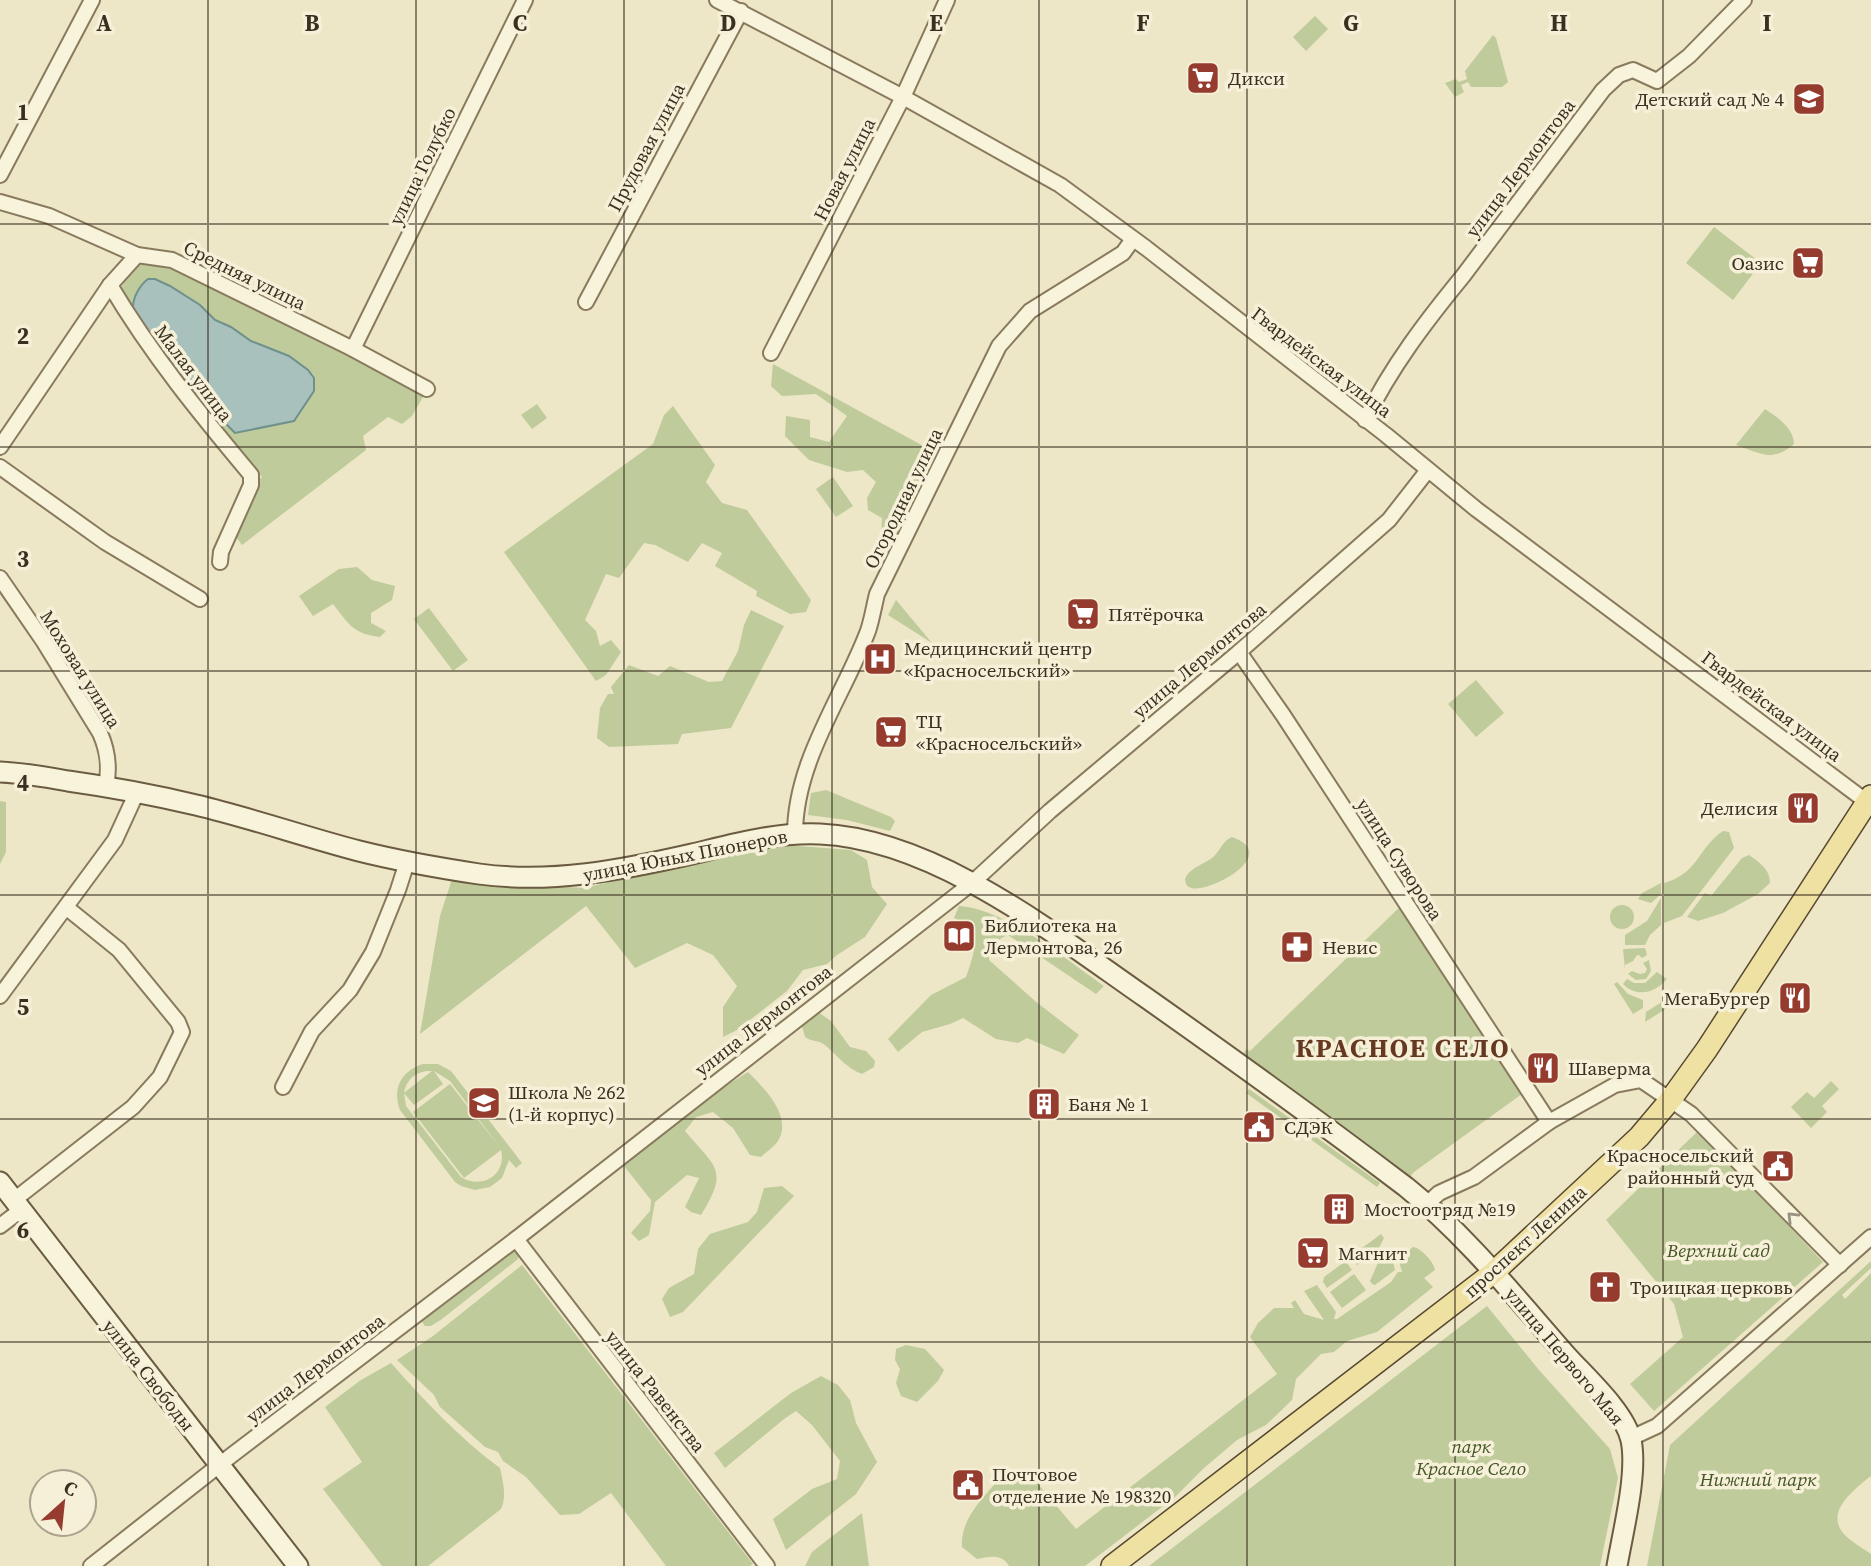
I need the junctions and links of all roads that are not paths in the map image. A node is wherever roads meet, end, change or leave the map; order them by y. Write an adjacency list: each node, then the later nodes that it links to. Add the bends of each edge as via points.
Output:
1 (92, 0): 8 (street)
2 (525, 0): 14 (street, улица Голубко)
3 (717, 0): 6 (street, Гвардейская улица)
4 (947, 0): 7 (street, Новая улица)
5 (1744, 0): 17 (street, улица Лермонтова, via 1657,81 1633,70 1619,75 1603,90 1439,305 1384,382)
6 (741, 11): 7 (street, Гвардейская улица); 13 (street, Прудовая улица)
7 (904, 97): 10 (street, Гвардейская улица, via 1060,185); 15 (street, Новая улица)
8 (0, 175)
9 (0, 202): 11 (street, Средняя улица, via 49,216)
10 (1133, 239): 17 (street, Гвардейская улица); 29 (street, Огородная улица, via 1123,253 1030,311 999,346 877,594 868,629 803,778)
11 (137, 255): 12 (street); 14 (street, Средняя улица, via 172,260)
12 (110, 285): 18 (street); 21 (street, Малая улица, via 184,395 251,475)
13 (586, 302)
14 (354, 349): 16 (street, Средняя улица)
15 (771, 353)
16 (426, 389)
17 (1366, 420): 20 (street, Гвардейская улица)
18 (0, 447)
19 (0, 467): 23 (street, via 105,542)
20 (1428, 471): 24 (street, улица Лермонтова, via 1389,520); 28 (street, Гвардейская улица)
21 (220, 562)
22 (0, 578): 26 (street, Моховая улица, via 100,733 109,770)
23 (200, 599)
24 (1239, 652): 31 (street, улица Лермонтова); 36 (street, улица Суворова)
25 (0, 772): 26 (main road, улица Юных Пионеров)
26 (106, 786): 27 (main road, улица Юных Пионеров)
27 (137, 792): 30 (main road, улица Юных Пионеров); 32 (street, via 115,840)
28 (1870, 801): 35 (main road, проспект Ленина)
29 (795, 834): 30 (main road, улица Юных Пионеров, via 586,875 484,875); 31 (main road, улица Юных Пионеров, via 860,839)
30 (407, 862): 34 (street, via 373,952 345,996 312,1031)
31 (972, 883): 38 (main road, улица Юных Пионеров, via 1161,1009); 42 (street, улица Лермонтова)
32 (67, 908): 33 (street); 39 (street, via 119,950 182,1032 160,1077 133,1107)
33 (0, 996)
34 (284, 1087)
35 (1671, 1099): 36 (street, via 1641,1080 1615,1085); 43 (street, one-way to 35); 44 (main road, проспект Ленина, via 1639,1136)
36 (1549, 1122): 38 (street, via 1474,1177 1439,1192)
37 (0, 1182): 39 (main road, улица Свободы)
38 (1427, 1204): 44 (main road, улица Юных Пионеров)
39 (17, 1205): 40 (street); 46 (main road, улица Свободы)
40 (0, 1226)
41 (1871, 1237): 43 (street)
42 (516, 1239): 46 (street, улица Лермонтова); 49 (street, улица Равенства)
43 (1840, 1265): 45 (street, via 1657,1426)
44 (1493, 1273): 45 (main road, улица Первого Мая, via 1601,1394); 50 (main road, проспект Ленина)
45 (1631, 1438): 51 (main road, улица Первого Мая, via 1633,1463)
46 (219, 1465): 47 (street, улица Лермонтова); 48 (main road, улица Свободы)
47 (91, 1566)
48 (298, 1566)
49 (766, 1566)
50 (1112, 1566)
51 (1617, 1566)

